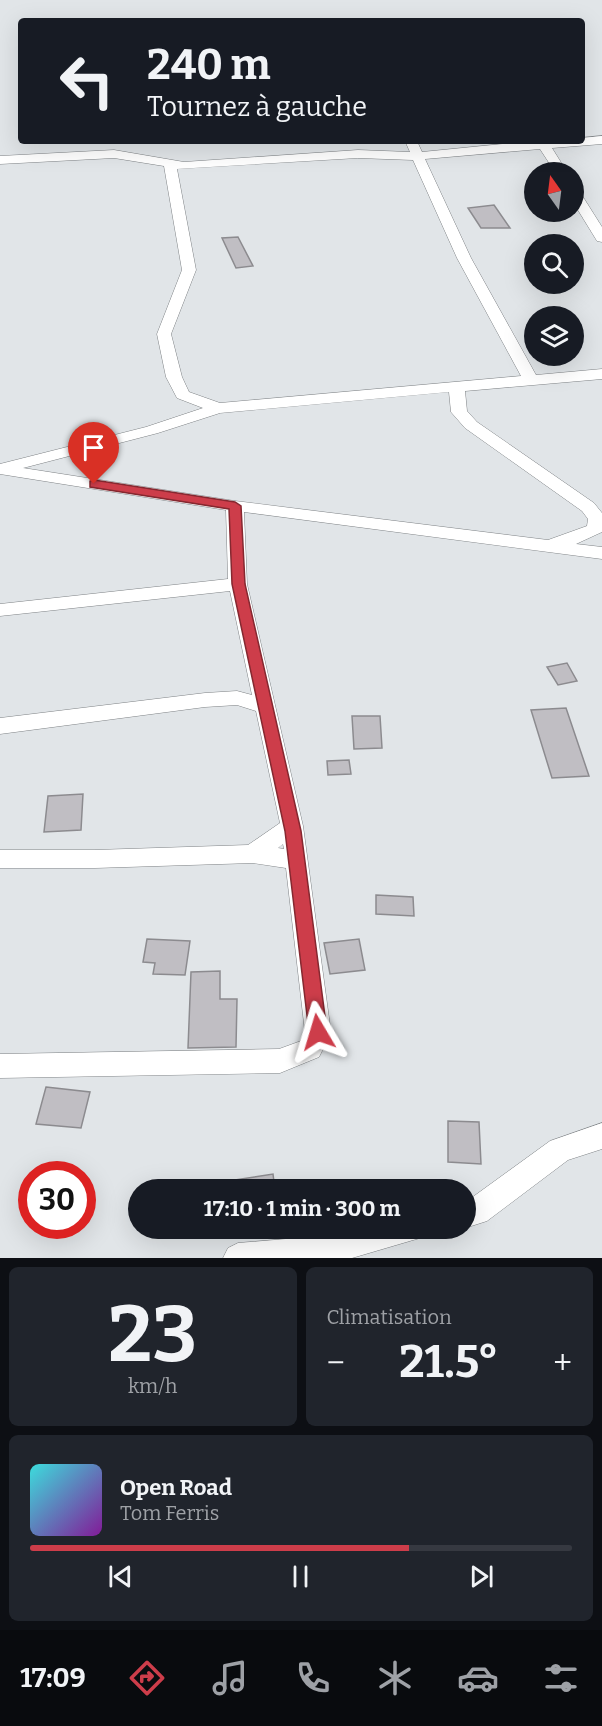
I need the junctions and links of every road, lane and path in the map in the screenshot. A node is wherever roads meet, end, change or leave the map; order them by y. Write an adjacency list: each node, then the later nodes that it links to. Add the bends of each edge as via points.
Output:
1 (602, 140): 2 (street)
2 (585, 141)
3 (412, 144): 5 (street)
4 (542, 144): 5 (street); 7 (street)
5 (418, 156): 8 (street, via 358,154); 12 (street, via 464,258)
6 (0, 160): 8 (street, via 114,154)
7 (554, 162)
8 (170, 164): 14 (street, via 189,270 164,334 174,377 183,395)
9 (584, 209): 10 (street)
10 (602, 238)
11 (602, 374): 12 (street)
12 (531, 380): 13 (street)
13 (457, 387): 14 (street); 17 (street, via 459,412 471,425 588,507 597,519 595,529 577,538)
14 (218, 408): 15 (street, via 152,430)
15 (0, 469): 16 (street)
16 (235, 506): 17 (street); 19 (street)
17 (546, 544): 18 (street)
18 (602, 553)
19 (238, 584): 20 (street); 21 (street)
20 (0, 610)
21 (265, 706): 22 (street, via 237,698 205,700); 23 (street)
22 (0, 726)
23 (292, 826): 24 (street); 26 (street)
24 (253, 854): 25 (street); 26 (street)
25 (0, 859)
26 (297, 860): 27 (street, via 318,1032 309,1049 280,1061)
27 (0, 1066)
28 (602, 1136): 29 (street, via 560,1150)
29 (476, 1211)
30 (369, 1239): 31 (street, via 332,1249)
31 (238, 1258)

